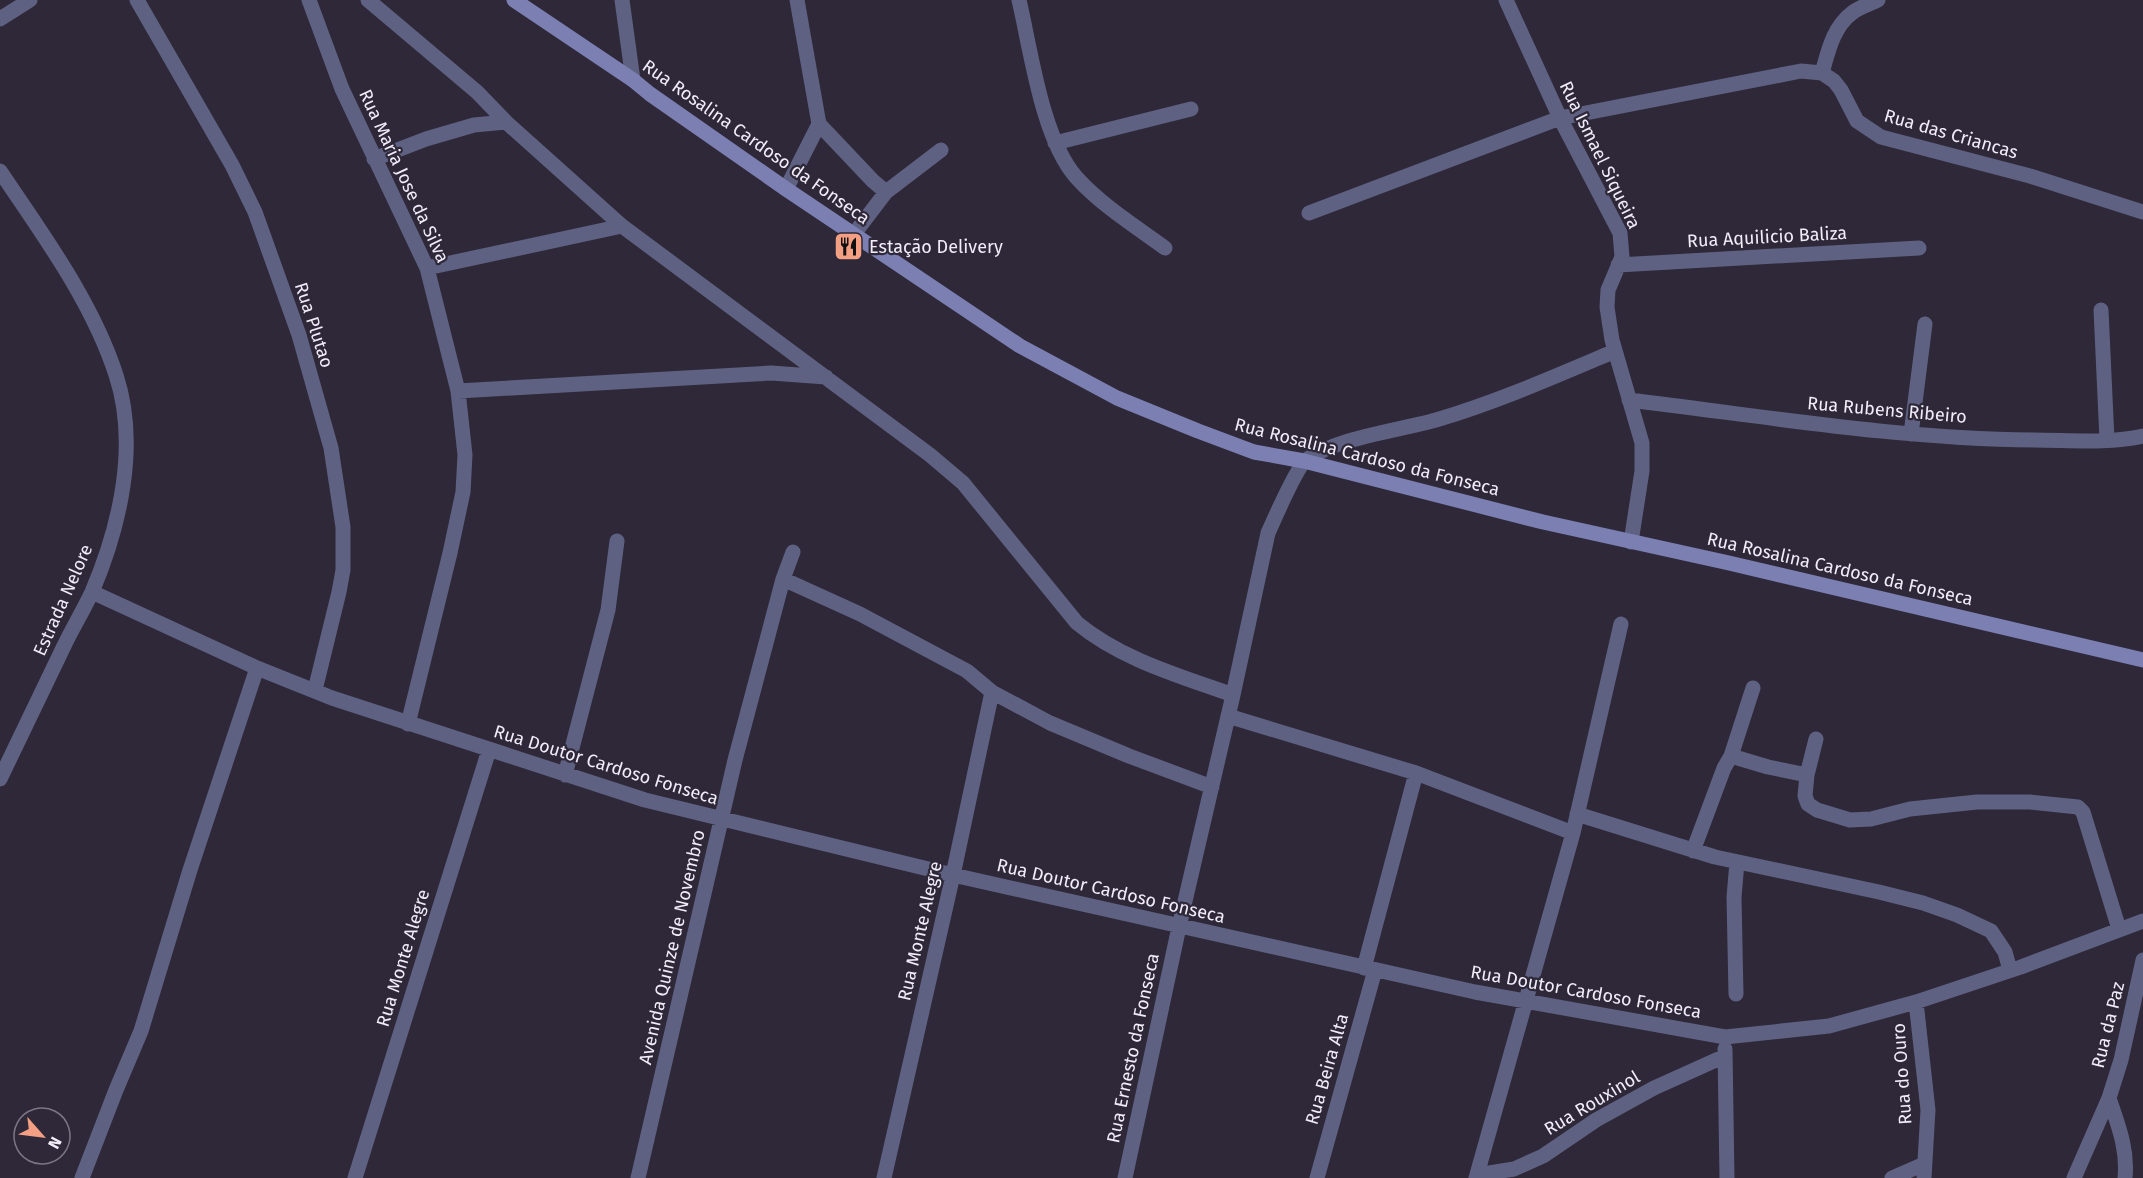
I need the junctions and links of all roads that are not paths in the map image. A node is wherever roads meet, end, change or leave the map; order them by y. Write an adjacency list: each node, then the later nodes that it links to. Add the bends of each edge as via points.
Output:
1 (30, 0): 11 (street)
2 (137, 0): 52 (street, Rua Plutao, via 255,212 299,335 331,448 344,560)
3 (309, 0): 21 (street, Rua Maria Jose da Silva)
4 (368, 0): 17 (street, via 477,92)
5 (514, 0): 14 (street, Rua Rosalina Cardoso da Fonseca)
6 (622, 0): 14 (street)
7 (797, 0): 18 (street)
8 (1019, 0): 19 (street)
9 (1506, 0): 16 (street, Rua Ismael Siqueira)
10 (1878, 0): 13 (street, via 1853,11 1841,23)
11 (14, 4): 12 (street)
12 (0, 19)
13 (1822, 73): 16 (street, via 1785,72); 25 (street, Rua das Criancas, via 1841,90 1857,121 1881,137 2030,176)
14 (633, 80): 23 (street, Rua Rosalina Cardoso da Fonseca)
15 (1191, 109): 19 (street)
16 (1560, 118): 26 (street); 31 (street, Rua Ismael Siqueira, via 1620,233 1622,256)
17 (506, 122): 21 (street, via 474,125); 27 (street)
18 (819, 124): 23 (street); 24 (street)
19 (1055, 143): 29 (street, via 1075,176 1100,200)
20 (941, 150): 24 (street)
21 (374, 159): 32 (street, Rua Maria Jose da Silva)
22 (0, 171): 47 (street, Estrada Nelore, via 73,282 116,376 126,420 125,474 111,540)
23 (786, 189): 28 (street, Rua Rosalina Cardoso da Fonseca)
24 (886, 192): 28 (street)
25 (2143, 212)
26 (1309, 213)
27 (622, 226): 32 (street); 36 (street)
28 (854, 234): 42 (street, Rua Rosalina Cardoso da Fonseca, via 1020,346 1117,398 1254,452)
29 (1165, 248)
30 (1919, 248): 31 (street, Rua Aquilicio Baliza)
31 (1618, 265): 35 (street, Rua Ismael Siqueira, via 1606,308)
32 (427, 268): 37 (street, Rua Maria Jose da Silva)
33 (2102, 310): 41 (street)
34 (1925, 324): 39 (street)
35 (1615, 351): 38 (street, Rua Ismael Siqueira); 42 (street, via 1507,396 1436,420 1371,434)
36 (826, 377): 37 (street, via 771,373); 54 (street, via 963,483 1077,623 1097,640 1159,669)
37 (458, 391): 56 (street, Rua Maria Jose da Silva, via 465,455 462,492)
38 (1629, 400): 39 (street, Rua Rubens Ribeiro); 44 (street, Rua Ismael Siqueira, via 1642,443 1642,471)
39 (1911, 434): 41 (street, Rua Rubens Ribeiro)
40 (2143, 436): 41 (street, Rua Rubens Ribeiro)
41 (2107, 441)
42 (1304, 461): 44 (street, Rua Rosalina Cardoso da Fonseca); 54 (street, Rua Ernesto da Fonseca, via 1268,533)
43 (616, 541): 61 (street, via 608,610)
44 (1631, 542): 49 (street, Rua Rosalina Cardoso da Fonseca)
45 (794, 552): 46 (street, Avenida Quinze de Novembro)
46 (783, 579): 53 (street, via 860,614 967,671); 66 (street, Avenida Quinze de Novembro)
47 (92, 592): 50 (street, Rua Doutor Cardoso Fonseca); 63 (street, Estrada Nelore)
48 (1621, 624): 65 (street)
49 (2143, 660)
50 (257, 668): 52 (street, Rua Doutor Cardoso Fonseca); 85 (street, via 141,1031)
51 (1753, 688): 59 (street)
52 (315, 690): 56 (street, Rua Doutor Cardoso Fonseca)
53 (992, 692): 64 (street, via 1050,723); 70 (street, Rua Monte Alegre)
54 (1233, 695): 55 (street, Rua Ernesto da Fonseca)
55 (1228, 716): 60 (street); 64 (street, Rua Ernesto da Fonseca)
56 (408, 724): 58 (street, Rua Doutor Cardoso Fonseca)
57 (1816, 739): 62 (street)
58 (489, 750): 61 (street, Rua Doutor Cardoso Fonseca); 86 (street, Rua Monte Alegre)
59 (1731, 756): 62 (street); 68 (street)
60 (1416, 773): 67 (street); 75 (street, Rua Beira Alta)
61 (565, 775): 66 (street, Rua Doutor Cardoso Fonseca)
62 (1807, 775): 73 (street, via 1808,804 1850,820 1977,802 2078,807 2083,812)
63 (0, 779)
64 (1212, 787): 72 (street, Rua Ernesto da Fonseca)
65 (1577, 814): 67 (street); 68 (street)
66 (722, 819): 70 (street, Rua Doutor Cardoso Fonseca); 87 (street, Avenida Quinze de Novembro)
67 (1573, 833): 78 (street)
68 (1693, 850): 69 (street)
69 (1737, 862): 76 (street, via 1879,892 1957,915 1991,931 2005,952); 77 (street)
70 (953, 875): 72 (street, Rua Doutor Cardoso Fonseca); 88 (street, Rua Monte Alegre)
71 (2143, 921): 73 (street, Rua Doutor Cardoso Fonseca)
72 (1179, 927): 75 (street, Rua Doutor Cardoso Fonseca); 89 (street, Rua Ernesto da Fonseca)
73 (2119, 929): 76 (street, Rua Doutor Cardoso Fonseca)
74 (2143, 960): 82 (street, Rua da Paz)
75 (1370, 969): 78 (street, Rua Doutor Cardoso Fonseca); 90 (street, Rua Beira Alta)
76 (2010, 970): 79 (street, Rua Doutor Cardoso Fonseca)
77 (1736, 994)
78 (1526, 1001): 80 (street, Rua Doutor Cardoso Fonseca); 84 (street)
79 (1916, 1002): 80 (street, Rua Doutor Cardoso Fonseca, via 1828,1026); 83 (street, Rua do Ouro, via 1928,1110)
80 (1725, 1037): 81 (street)
81 (1725, 1056): 84 (street, Rua Rouxinol, via 1654,1088 1596,1120 1543,1156 1514,1169); 91 (street)
82 (2109, 1098): 93 (street); 94 (street, via 2124,1142)
83 (1924, 1171): 92 (street)
84 (1476, 1176)
85 (82, 1178)
86 (355, 1178)
87 (638, 1178)
88 (884, 1178)
89 (1125, 1178)
90 (1317, 1178)
91 (1726, 1178)
92 (1892, 1178)
93 (2074, 1178)
94 (2125, 1178)

